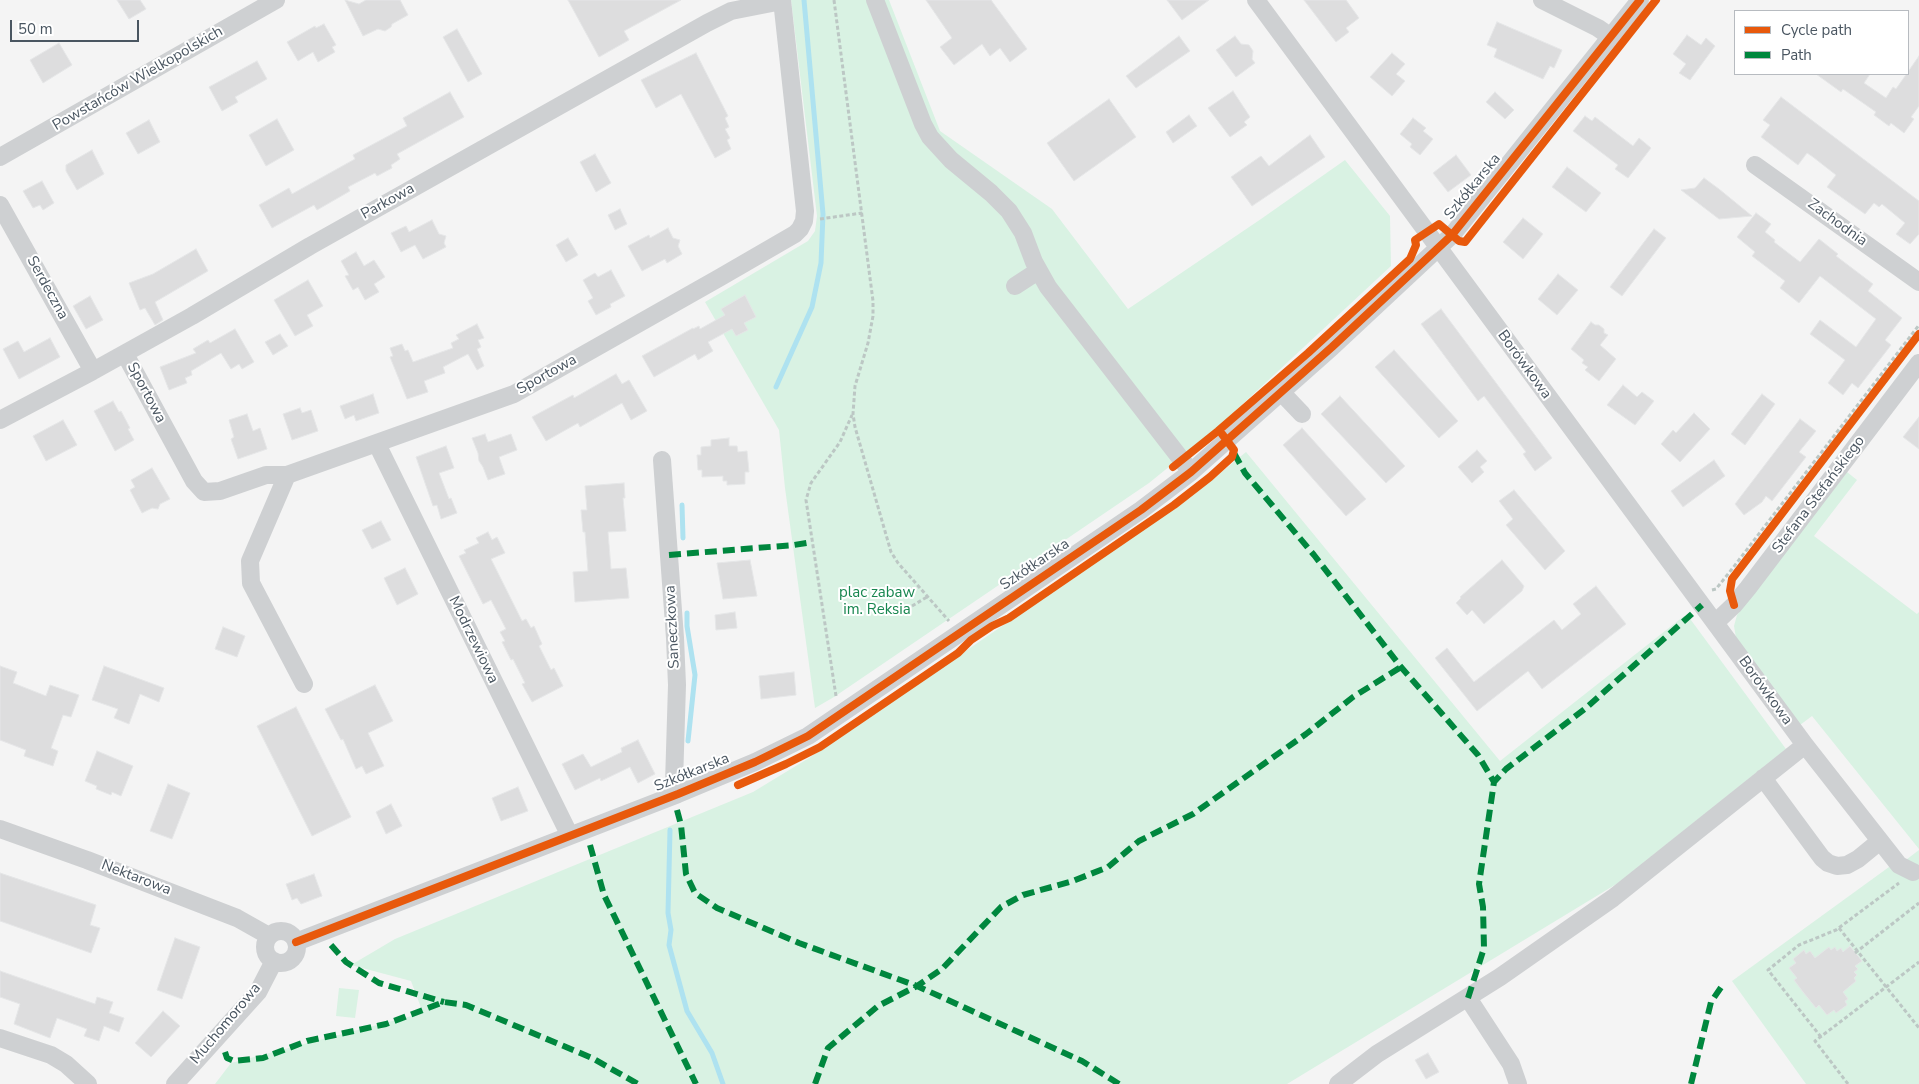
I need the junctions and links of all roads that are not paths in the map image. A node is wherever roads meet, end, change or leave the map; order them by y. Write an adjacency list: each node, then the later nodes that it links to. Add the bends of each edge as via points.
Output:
1 (276, 0): 8 (street, Powstańców Wielkopolskich)
2 (875, 0): 12 (street, via 930,137 1008,211 1024,233)
3 (1256, 0): 11 (street, Borówkowa)
4 (1542, 0): 7 (street)
5 (1640, 0): 7 (street, Szkółkarska)
6 (782, 1): 15 (street, Parkowa, via 731,11 310,246); 21 (street, Sportowa, via 805,211 800,229 514,394)
7 (1611, 38): 11 (street, Szkółkarska, via 1457,230)
8 (0, 157)
9 (1755, 165): 13 (street, Zachodnia)
10 (0, 205): 17 (street, Serdeczna)
11 (1438, 248): 18 (street, Szkółkarska); 25 (street, Borówkowa)
12 (1038, 271): 14 (street); 23 (street)
13 (1919, 282)
14 (1015, 286)
15 (125, 354): 17 (street, Parkowa); 24 (street, Sportowa, via 194,481 204,492 220,491 266,475)
16 (1919, 363): 25 (street, Stefana Stefańskiego, via 1734,605)
17 (93, 371): 20 (street, Parkowa)
18 (1281, 392): 19 (street); 23 (street, Szkółkarska)
19 (1302, 414)
20 (0, 420)
21 (377, 444): 24 (street, Sportowa); 31 (street, Modrzewiowa)
22 (662, 460): 29 (street, Saneczkowa, via 675,638 674,783)
23 (1191, 472): 29 (street, Szkółkarska, via 1141,510 814,732 755,762)
24 (287, 475): 26 (street, via 250,561 251,583)
25 (1715, 623): 27 (street, Borówkowa)
26 (304, 684)
27 (1805, 745): 28 (street); 32 (street, Borówkowa)
28 (1763, 778): 32 (street, via 1828,864 1847,865); 37 (street, via 1613,898)
29 (678, 794): 31 (street, Szkółkarska)
30 (0, 829): 34 (street, Nektarowa, via 230,915)
31 (570, 836): 35 (street, Szkółkarska)
32 (1880, 841): 33 (street, Borówkowa, via 1899,865)
33 (1914, 872)
34 (269, 936): 35 (street, via 283,931 292,935); 36 (street, via 266,950)
35 (296, 942): 36 (street, via 293,957 285,962)
36 (274, 961): 40 (street, Muchomorowa, via 258,992)
37 (1468, 998): 41 (street, via 1377,1054); 42 (street, via 1511,1064)
38 (0, 1038): 39 (street, via 51,1055)
39 (88, 1084)
40 (175, 1084)
41 (1338, 1084)
42 (1518, 1084)

